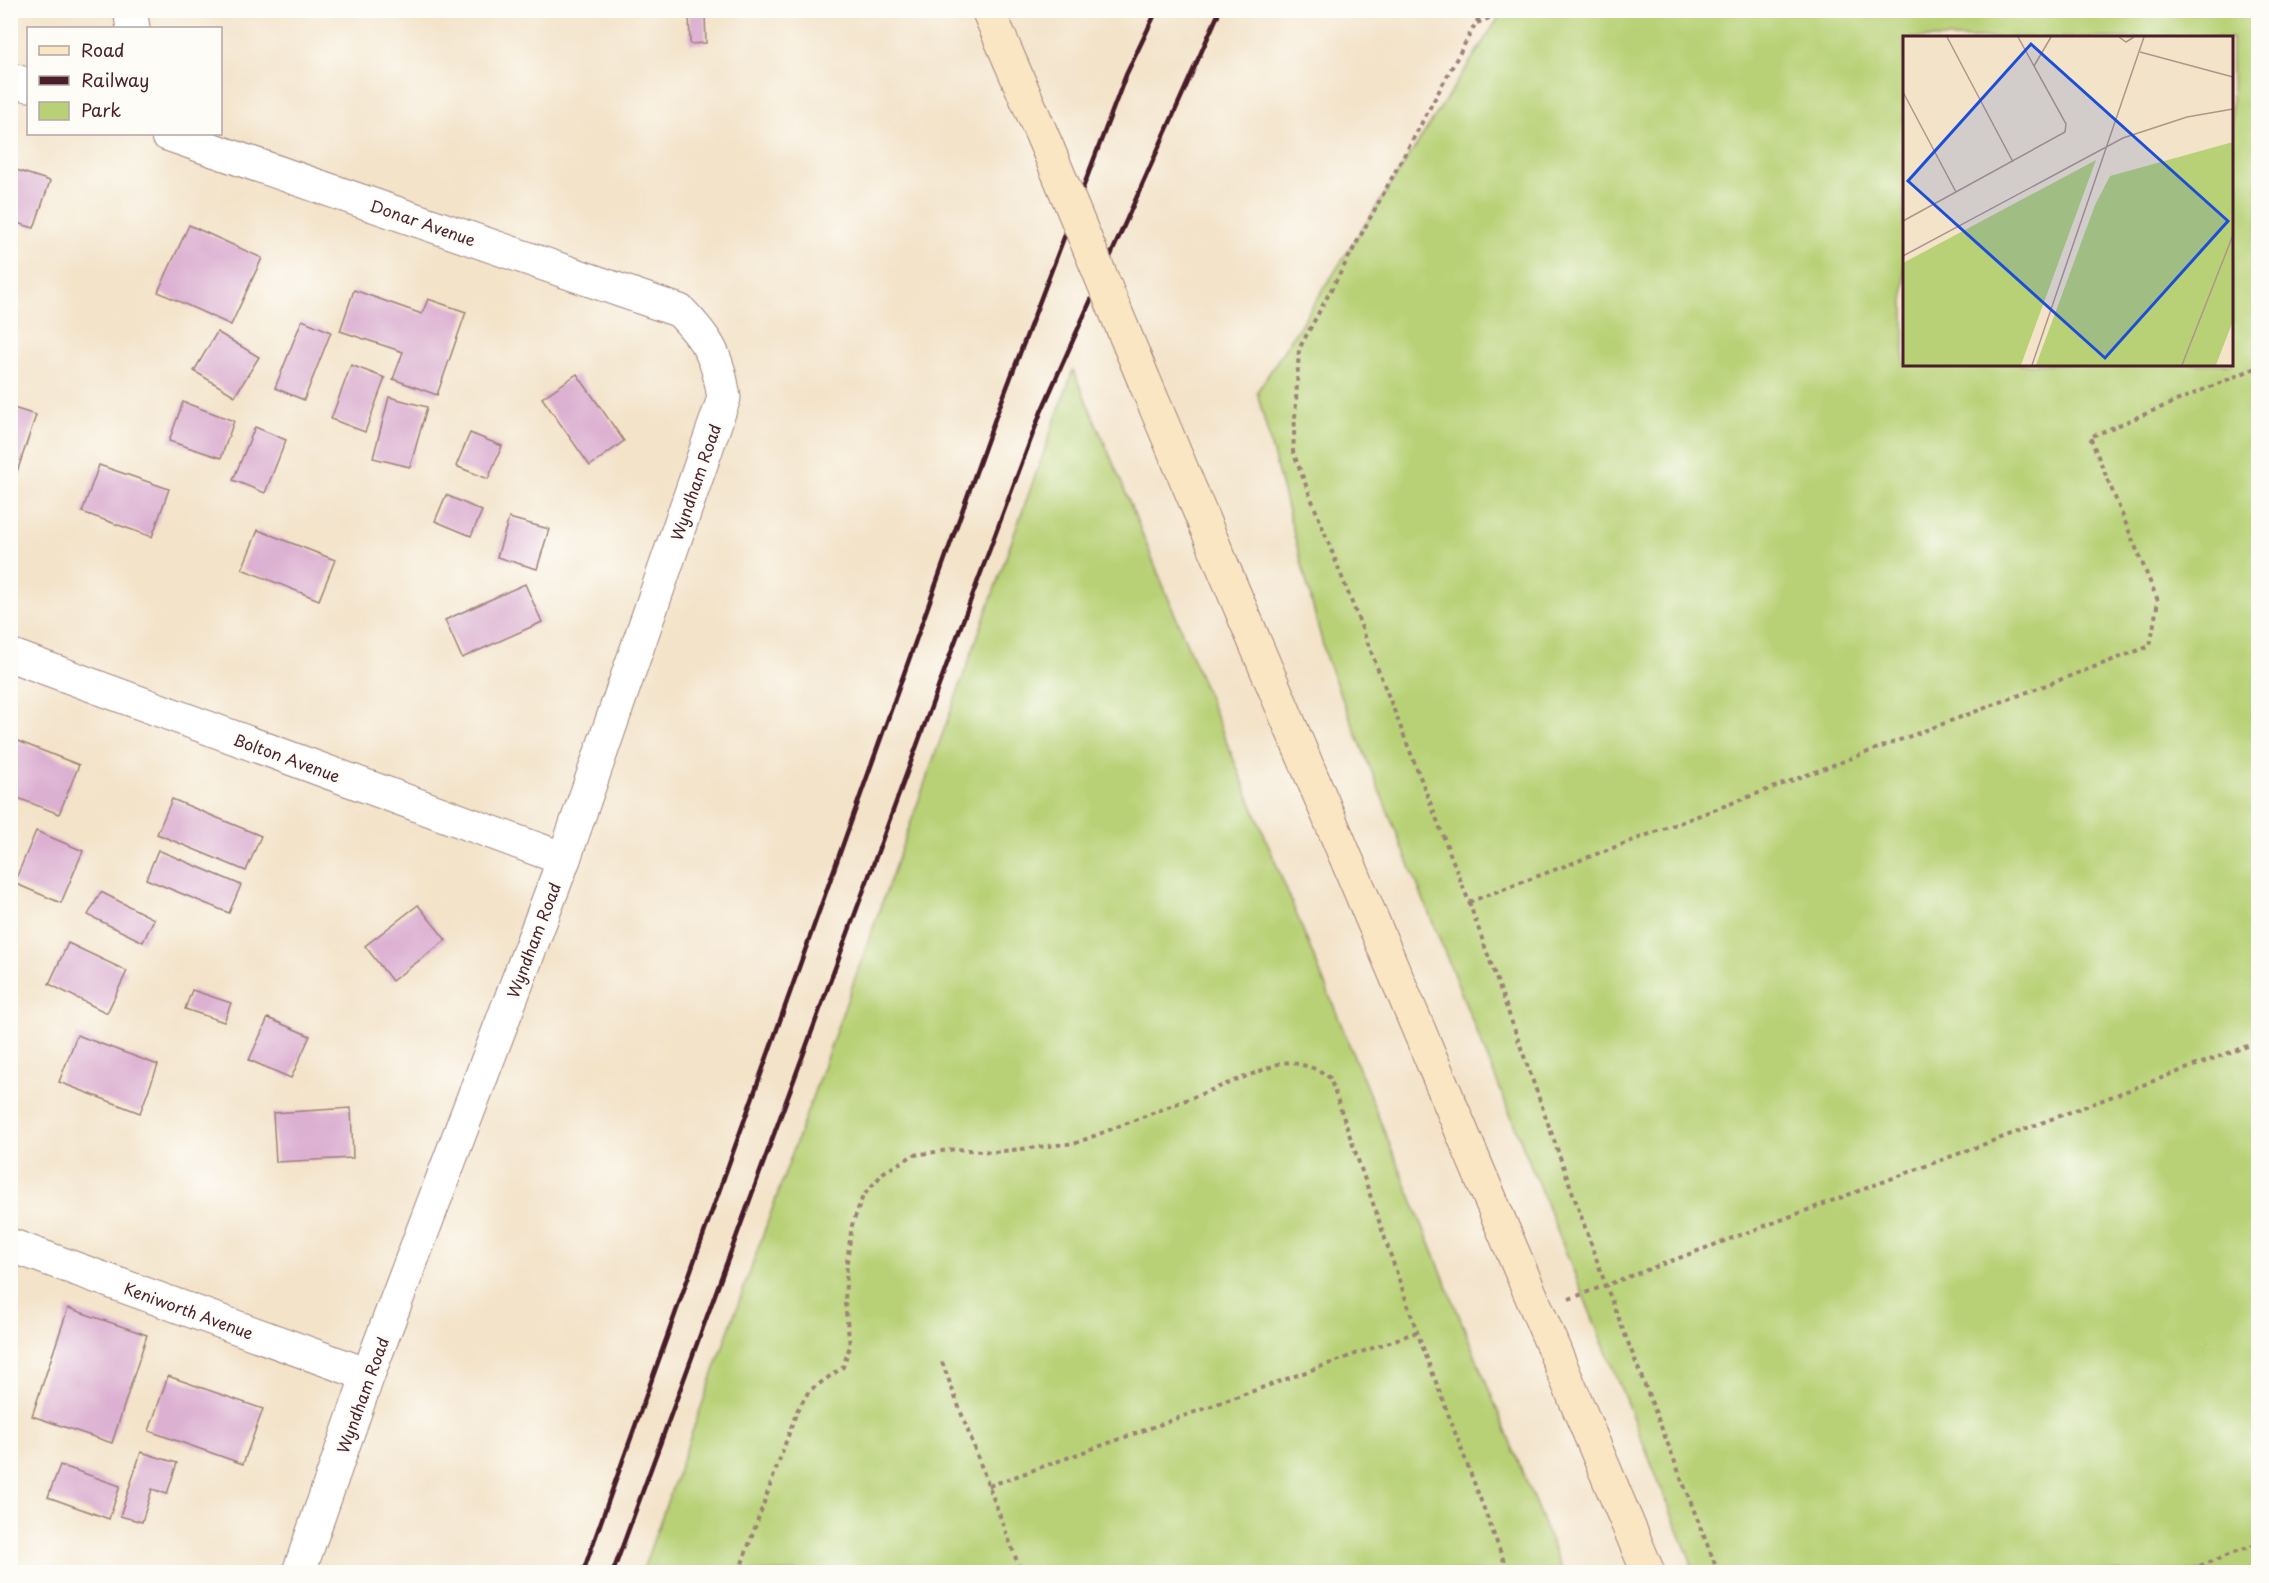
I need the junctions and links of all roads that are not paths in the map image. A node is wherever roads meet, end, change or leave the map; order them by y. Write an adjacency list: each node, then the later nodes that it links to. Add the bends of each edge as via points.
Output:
1 (130, 10): 3 (street)
2 (988, 10): 13 (street, bridge)
3 (133, 27)
4 (10, 79): 5 (street)
5 (27, 85)
6 (170, 135): 7 (street, Donar Avenue)
7 (680, 311): 9 (street, Wyndham Road, via 713,352 724,398)
8 (10, 655): 9 (street, Bolton Avenue)
9 (564, 859): 11 (street, Wyndham Road)
10 (10, 1245): 11 (street, Keniworth Avenue)
11 (368, 1375): 12 (street, Wyndham Road)
12 (299, 1572)
13 (1648, 1572)

